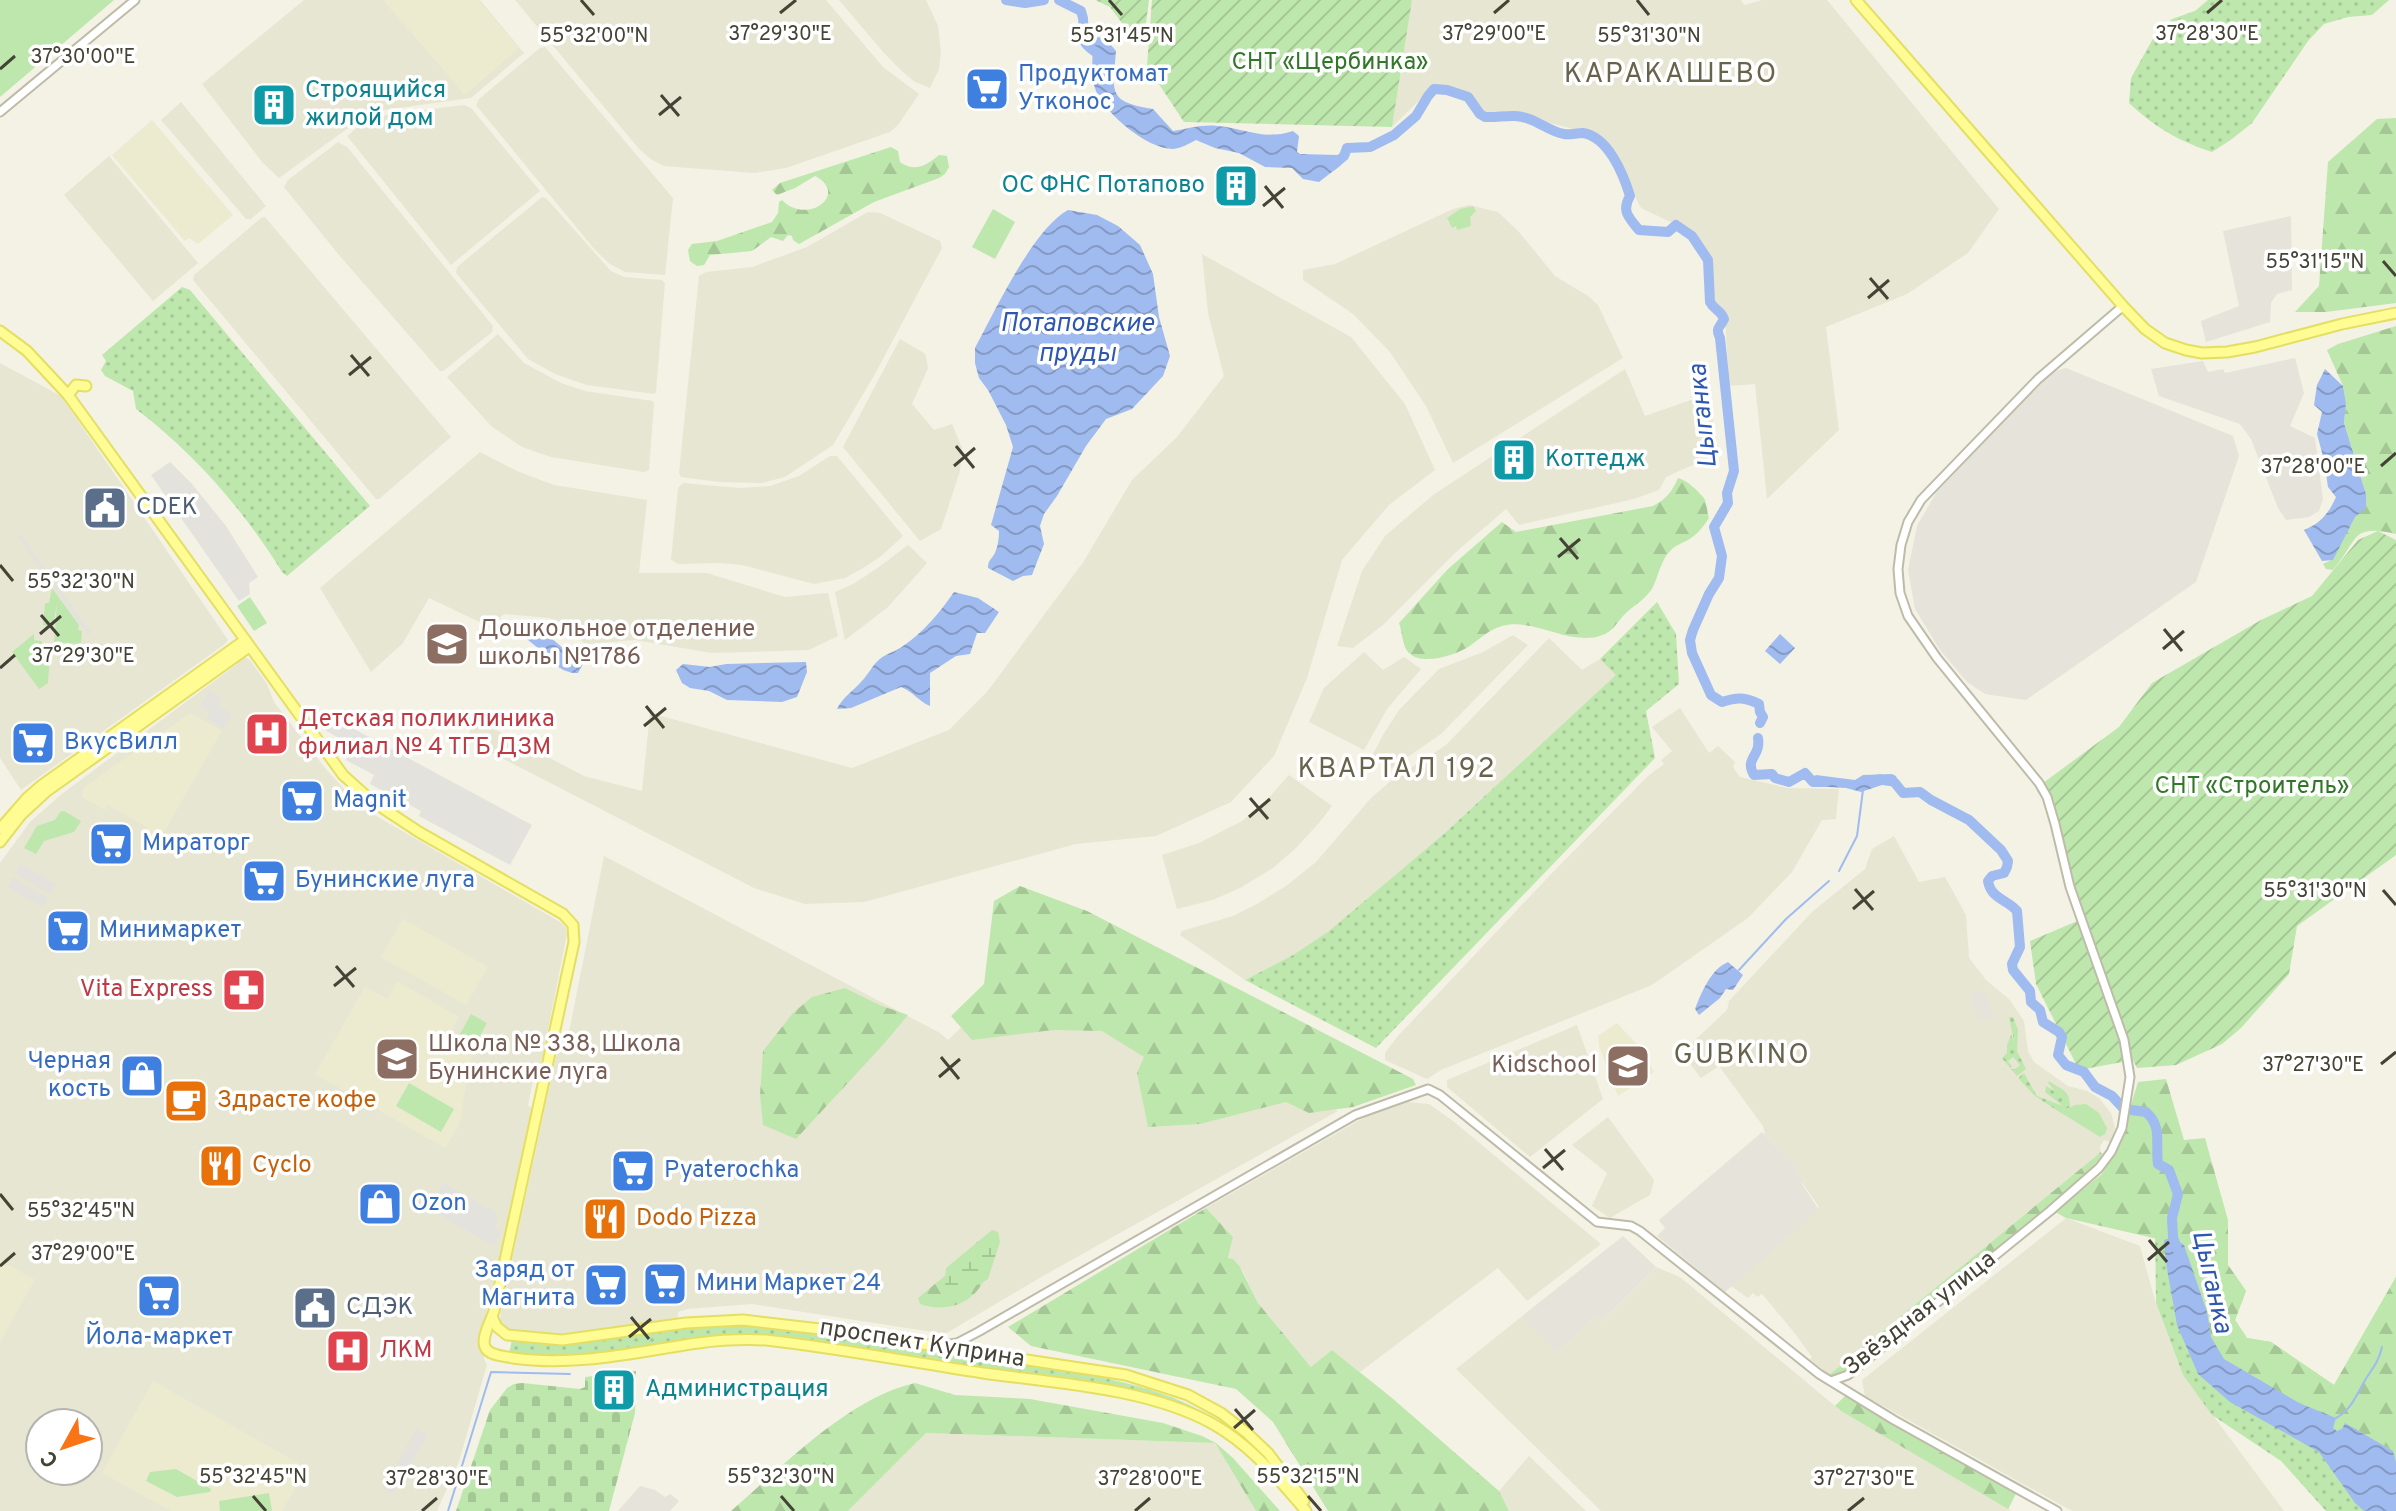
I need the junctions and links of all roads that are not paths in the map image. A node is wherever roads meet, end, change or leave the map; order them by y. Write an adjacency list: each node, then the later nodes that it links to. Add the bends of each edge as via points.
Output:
1 (135, 0): 3 (street)
2 (1856, 0): 4 (main road)
3 (0, 112)
4 (2123, 306): 5 (main road, via 2165,343 2202,353 2255,347); 16 (street, Звёздная улица, via 2038,379 1921,500 1908,522 1898,569 1908,616 2047,797 2070,887 2124,1040 2130,1077 2122,1128 2099,1168)
5 (2396, 313)
6 (0, 331): 8 (main road)
7 (86, 386): 8 (main road, via 76,385)
8 (68, 395): 9 (main road)
9 (247, 644): 10 (main road, via 42,785); 11 (main road, via 47,791); 12 (main road, via 330,759 372,801 574,927)
10 (0, 829)
11 (0, 842)
12 (492, 1317): 14 (main road, проспект Куприна, via 507,1335 539,1340 743,1320); 19 (main road, проспект Куприна, via 485,1347 533,1361 766,1340 1116,1392 1180,1409 1239,1440)
13 (978, 1332): 14 (street, via 957,1343); 15 (street, via 974,1343); 17 (street, via 1355,1115 1428,1089 1597,1222 1640,1231)
14 (931, 1346): 15 (main road, проспект Куприна)
15 (985, 1353): 19 (main road, проспект Куприна, via 1126,1375 1188,1395 1221,1413 1268,1453)
16 (1848, 1375): 17 (street, Звёздная улица); 18 (street)
17 (1831, 1381): 18 (street, Звёздная улица)
18 (1850, 1394): 20 (street, Звёздная улица)
19 (1308, 1511)
20 (2057, 1511)

